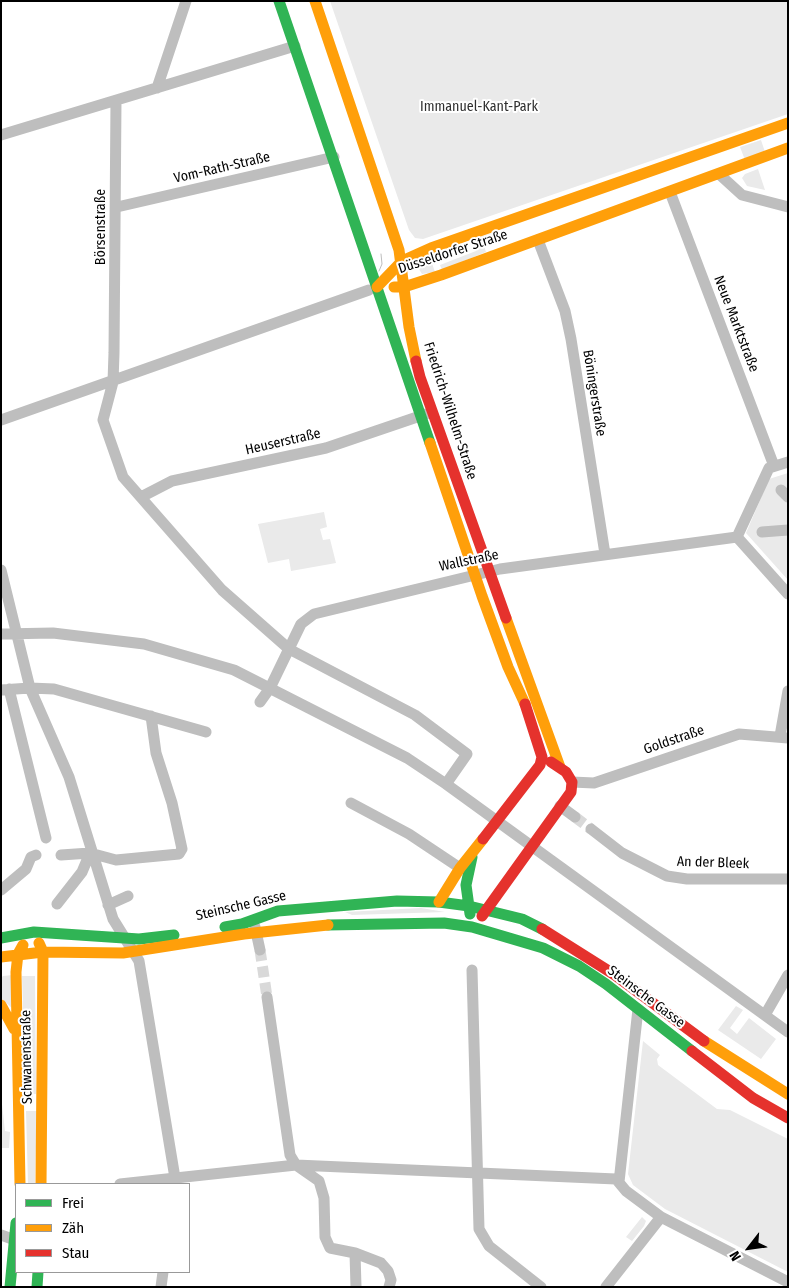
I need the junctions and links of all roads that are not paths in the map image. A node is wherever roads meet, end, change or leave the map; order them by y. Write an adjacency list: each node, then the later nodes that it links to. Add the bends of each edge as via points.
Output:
1 (186, 1): 5 (street)
2 (279, 1): 4 (main road, Friedrich-Wilhelm-Straße)
3 (315, 1): 16 (main road, Friedrich-Wilhelm-Straße)
4 (294, 46): 5 (street); 10 (main road, Friedrich-Wilhelm-Straße)
5 (157, 88): 6 (street)
6 (116, 101): 8 (street); 14 (street, Börsenstraße)
7 (788, 123): 16 (main road, Düsseldorfer Straße)
8 (1, 135)
9 (788, 148): 11 (main road, Düsseldorfer Straße)
10 (334, 157): 14 (street, Vom-Rath-Straße); 18 (main road, Friedrich-Wilhelm-Straße)
11 (718, 174): 12 (main road, Düsseldorfer Straße); 13 (street, via 742,195)
12 (670, 192): 15 (main road, Düsseldorfer Straße); 23 (street, Neue Marktstraße)
13 (788, 207)
14 (116, 208): 19 (street, Börsenstraße)
15 (538, 240): 17 (main road, Düsseldorfer Straße); 28 (street, Böningerstraße, via 571,339)
16 (402, 260): 17 (main road, Friedrich-Wilhelm-Straße); 18 (main road, Düsseldorfer Straße)
17 (404, 287): 18 (main road, Düsseldorfer Straße); 20 (main road, Friedrich-Wilhelm-Straße)
18 (373, 288): 19 (street, Düsseldorfer Straße); 20 (main road, Friedrich-Wilhelm-Straße)
19 (113, 382): 21 (street, Düsseldorfer Straße); 24 (street, Börsenstraße, via 104,424 123,477)
20 (427, 413): 24 (street, Heuserstraße, via 326,448 172,482); 30 (main road, Friedrich-Wilhelm-Straße); 31 (main road, Friedrich-Wilhelm-Straße)
21 (1, 420)
22 (788, 462): 23 (street)
23 (772, 467): 27 (street)
24 (146, 494): 35 (street, Börsenstraße, via 153,514 222,590)
25 (788, 530): 26 (street)
26 (762, 532)
27 (737, 537): 28 (street, Wallstraße); 32 (street)
28 (605, 554): 30 (street, Wallstraße)
29 (1, 570): 33 (street)
30 (490, 572): 31 (street, Wallstraße); 45 (main road, Friedrich-Wilhelm-Straße)
31 (476, 575): 35 (street, Wallstraße, via 314,614 301,624); 44 (main road, Friedrich-Wilhelm-Straße, via 508,667 523,698)
32 (788, 594)
33 (16, 632): 34 (street); 36 (street); 37 (street, via 144,644 234,670)
34 (1, 634)
35 (289, 649): 37 (street, Wallstraße); 47 (street, Börsenstraße, via 415,715 452,741 467,754)
36 (30, 688): 38 (street); 41 (street, via 54,690); 55 (street, via 69,778)
37 (270, 688): 40 (street, Wallstraße); 47 (street, via 406,758)
38 (5, 690): 53 (street)
39 (788, 691): 43 (street)
40 (260, 702)
41 (151, 716): 42 (street); 55 (street, via 156,754 182,848 180,854 116,860)
42 (206, 732)
43 (784, 737): 46 (street, Goldstraße, via 739,734 594,783)
44 (541, 761): 45 (main road); 51 (main road)
45 (560, 767): 46 (main road, Friedrich-Wilhelm-Straße)
46 (572, 782): 49 (main road, via 571,792)
47 (446, 784): 51 (street)
48 (351, 803): 59 (street, via 409,834)
49 (560, 806): 50 (street); 54 (main road)
50 (575, 817)
51 (497, 820): 54 (street); 58 (main road)
52 (591, 829): 60 (street, An der Bleek, via 622,853 667,876 687,879)
53 (46, 838)
54 (532, 846): 67 (main road); 83 (street)
55 (90, 853): 56 (street); 64 (street, via 82,872); 65 (street)
56 (61, 854)
57 (36, 855): 61 (street, via 31,857 26,870)
58 (472, 855): 59 (main road); 66 (main road, via 466,885)
59 (460, 868): 63 (main road)
60 (788, 879)
61 (1, 890)
62 (128, 896): 65 (street)
63 (439, 902): 66 (main road, Steinsche Gasse); 68 (main road, Steinsche Gasse, via 336,905 278,911)
64 (57, 904)
65 (108, 905): 73 (street)
66 (469, 906): 67 (main road, Steinsche Gasse); 69 (main road)
67 (488, 910): 69 (main road); 86 (main road, Steinsche Gasse, via 522,919 555,935 719,1052)
68 (253, 920): 71 (street); 73 (main road, Steinsche Gasse, via 139,939)
69 (472, 927): 71 (main road, Steinsche Gasse, via 444,923 366,923); 82 (main road, Steinsche Gasse, via 543,948 579,966)
70 (31, 929): 72 (main road, Steinsche Gasse); 73 (main road, Steinsche Gasse); 75 (main road, Schwanenstraße); 76 (main road, Schwanenstraße)
71 (257, 933): 73 (main road, Steinsche Gasse); 74 (street)
72 (1, 938)
73 (129, 945): 75 (main road, Steinsche Gasse, via 95,954); 90 (street, via 139,961)
74 (260, 950)
75 (43, 952): 76 (main road, Steinsche Gasse); 93 (main road, Schwanenstraße)
76 (18, 954): 77 (main road, Steinsche Gasse); 85 (main road, Schwanenstraße)
77 (1, 957)
78 (472, 970): 89 (street)
79 (788, 975): 83 (street)
80 (267, 997): 88 (street, via 286,1139)
81 (1, 1005): 85 (main road, Schwanenstraße, via 13,1024)
82 (638, 1009): 87 (main road, Steinsche Gasse, via 746,1093); 91 (street)
83 (765, 1015): 84 (street)
84 (788, 1032)
85 (18, 1043): 92 (main road, Schwanenstraße)
86 (788, 1094)
87 (788, 1118)
88 (296, 1165): 89 (street); 90 (street); 98 (street, via 319,1181 324,1198 325,1237 330,1248)
89 (476, 1179): 91 (street, via 616,1179); 105 (street, via 479,1229 484,1240)
90 (176, 1182): 94 (street)
91 (619, 1182): 95 (street)
92 (20, 1183)
93 (41, 1183)
94 (148, 1183)
95 (661, 1217): 100 (street); 106 (street)
96 (1, 1235): 97 (street)
97 (15, 1241): 101 (main road)
98 (355, 1254): 103 (street); 104 (street, via 380,1263 388,1271 391,1280)
99 (163, 1273): 102 (street)
100 (788, 1282)
101 (10, 1287)
102 (161, 1287)
103 (356, 1287)
104 (388, 1287)
105 (541, 1287)
106 (606, 1287)

